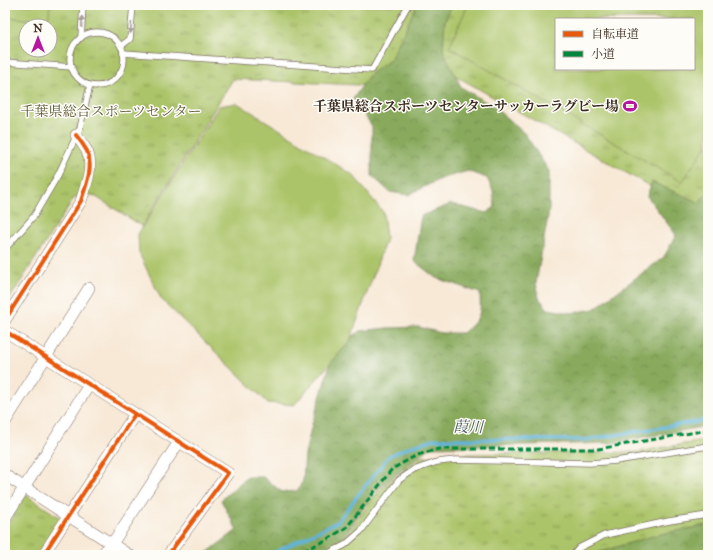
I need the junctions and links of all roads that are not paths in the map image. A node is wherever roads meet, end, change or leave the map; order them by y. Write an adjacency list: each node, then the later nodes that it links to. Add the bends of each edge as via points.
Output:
1 (84, 5): 4 (lane, one-way to 1)
2 (133, 5): 5 (lane, one-way to 5, via 130,39)
3 (408, 5): 6 (lane, via 372,70)
4 (81, 38): 5 (lane, via 92,33 101,33 111,36); 8 (lane, via 71,53)
5 (121, 46): 6 (lane)
6 (123, 52): 9 (lane, via 124,66 113,82 100,86)
7 (5, 62): 8 (lane)
8 (72, 68): 9 (lane, via 77,77)
9 (90, 85): 10 (lane)
10 (76, 135): 11 (lane, via 58,175 34,216); 13 (street, via 87,151 90,161 89,178 81,201)
11 (5, 249)
12 (89, 288): 15 (street)
13 (5, 320)
14 (5, 331): 15 (street)
15 (46, 357): 16 (street); 18 (street)
16 (89, 385): 17 (street); 22 (street)
17 (135, 414): 19 (street); 24 (street)
18 (5, 422)
19 (179, 442): 26 (street); 30 (street, via 228,473)
20 (708, 446): 31 (lane, via 610,462 437,462 414,470 399,480 361,531 345,545)
21 (5, 475): 22 (street)
22 (24, 488): 24 (street); 25 (street)
23 (708, 515): 32 (lane, via 605,535 579,548)
24 (68, 516): 26 (street); 27 (street)
25 (5, 518)
26 (112, 544): 28 (street); 29 (street)
27 (43, 555)
28 (101, 555)
29 (129, 555)
30 (168, 555)
31 (325, 555)
32 (573, 555)

